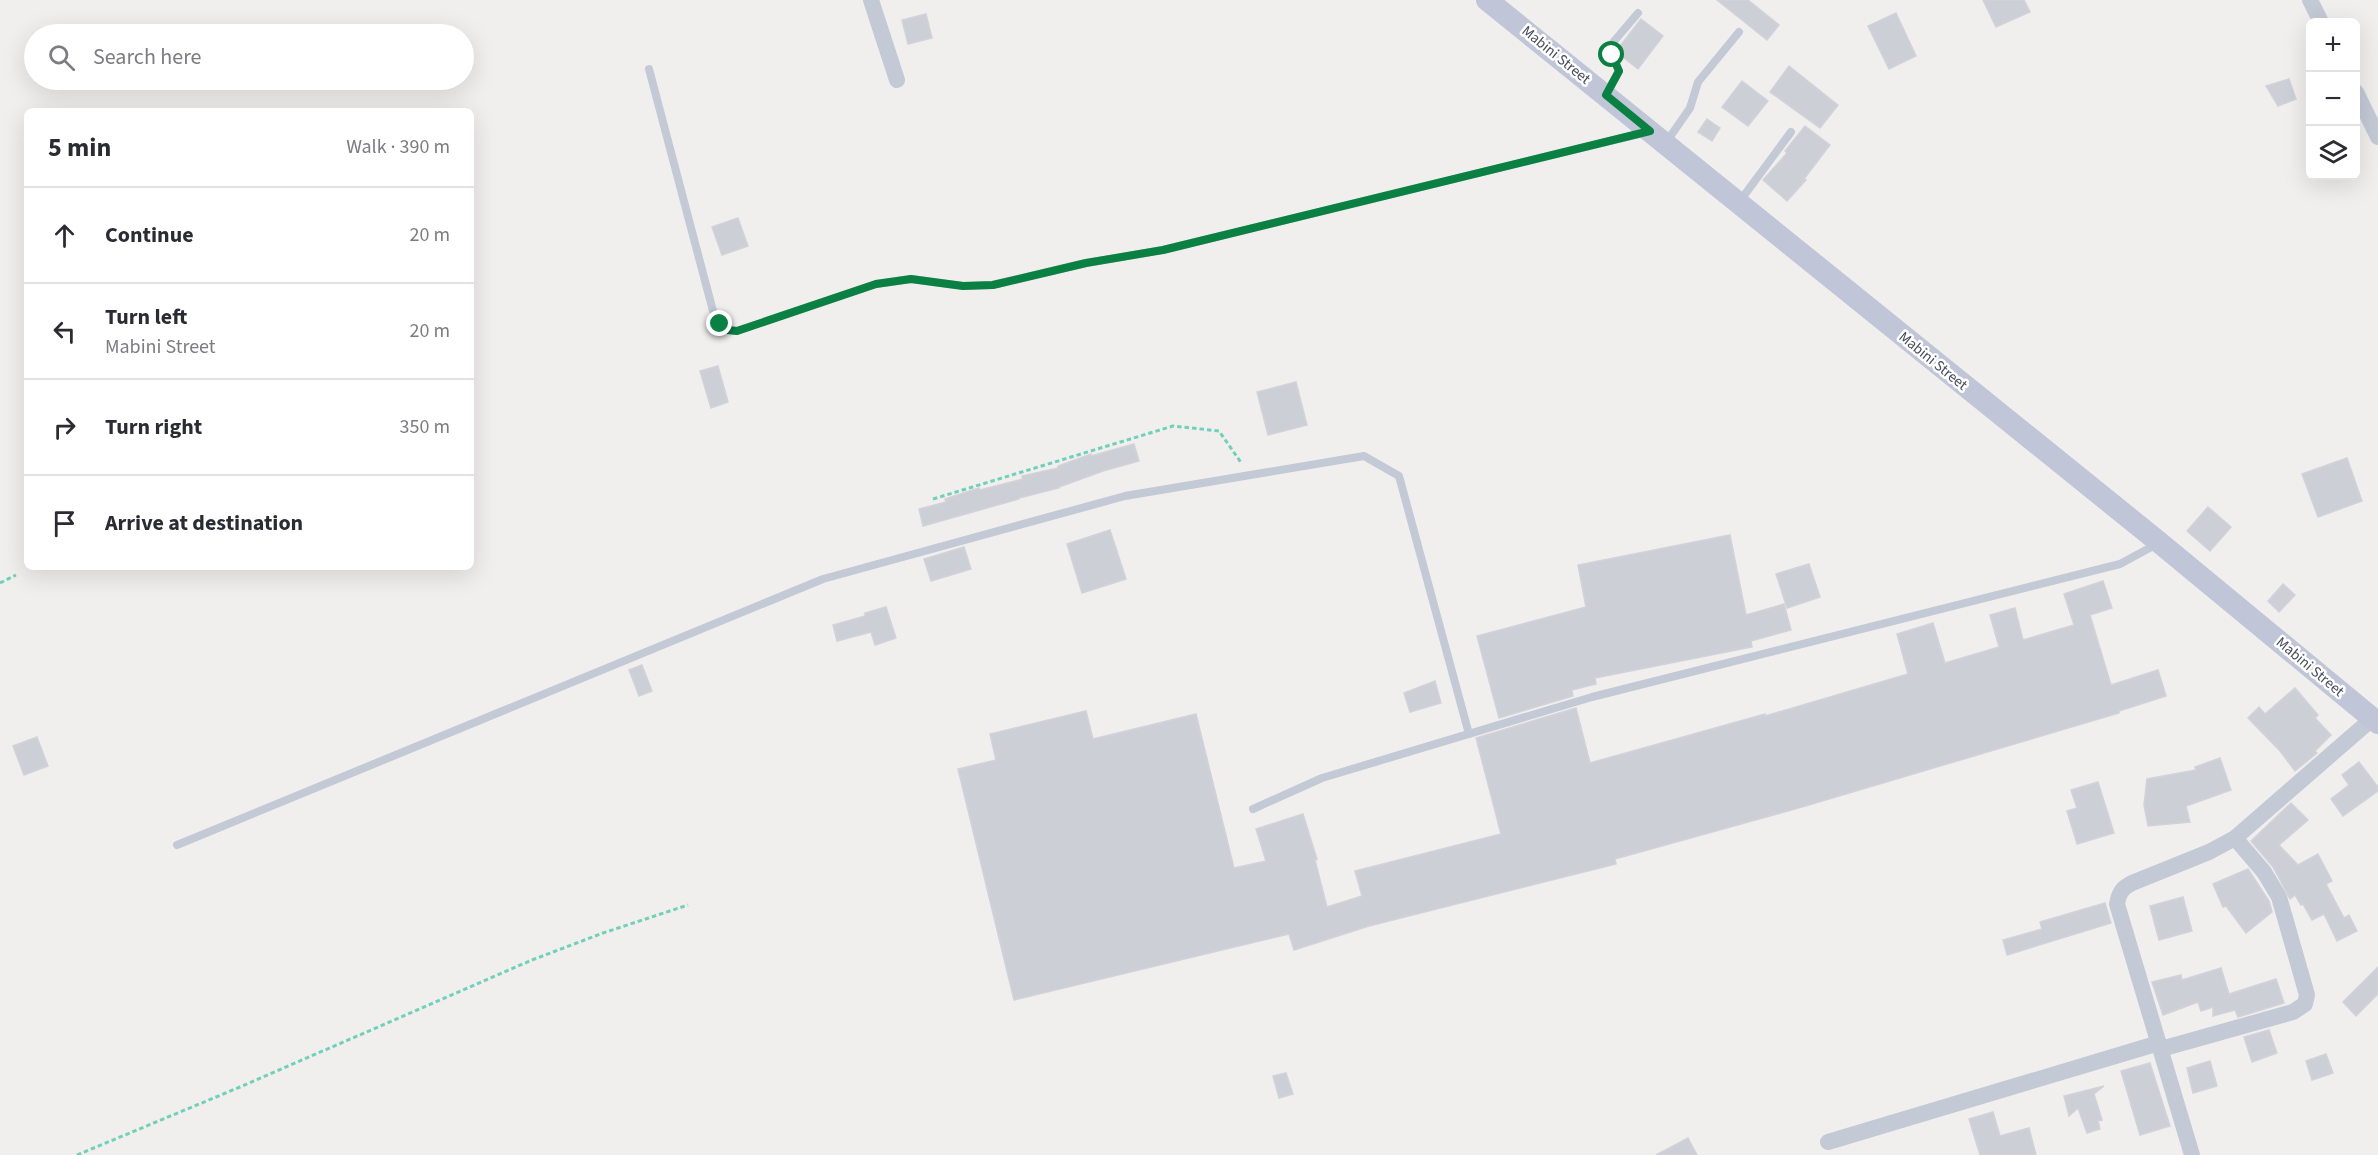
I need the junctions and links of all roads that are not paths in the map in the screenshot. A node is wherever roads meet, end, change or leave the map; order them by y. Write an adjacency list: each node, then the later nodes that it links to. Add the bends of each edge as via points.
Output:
1 (871, 0): 8 (street)
2 (1487, 0): 9 (main road, Mabini Street)
3 (2310, 0): 5 (street)
4 (1638, 14): 9 (lane, via 1610,46 1619,71)
5 (2319, 18)
6 (1739, 32): 13 (lane, via 1698,82 1690,108)
7 (649, 69): 13 (lane, via 712,311 727,330 737,331 876,284 911,279 963,286 993,285)
8 (897, 80)
9 (1606, 95): 13 (main road, Mabini Street)
10 (2360, 101): 12 (street)
11 (1791, 132): 14 (lane)
12 (2377, 132)
13 (1657, 138): 14 (main road, Mabini Street)
14 (1738, 203): 15 (main road, Mabini Street)
15 (2160, 543): 16 (main road, Mabini Street); 17 (lane, via 2120,564 1592,697)
16 (2375, 720): 19 (street)
17 (1469, 734): 18 (lane, via 1322,778); 20 (lane, via 1399,476 1364,456 1125,496 823,579)
18 (1253, 809)
19 (2235, 838): 21 (street, via 2123,887 2119,894 2117,904); 21 (street, via 2279,897 2307,995 2305,1004 2293,1012)
20 (177, 845)
21 (2160, 1046): 22 (street); 23 (street)
22 (1828, 1142)
23 (2192, 1155)

